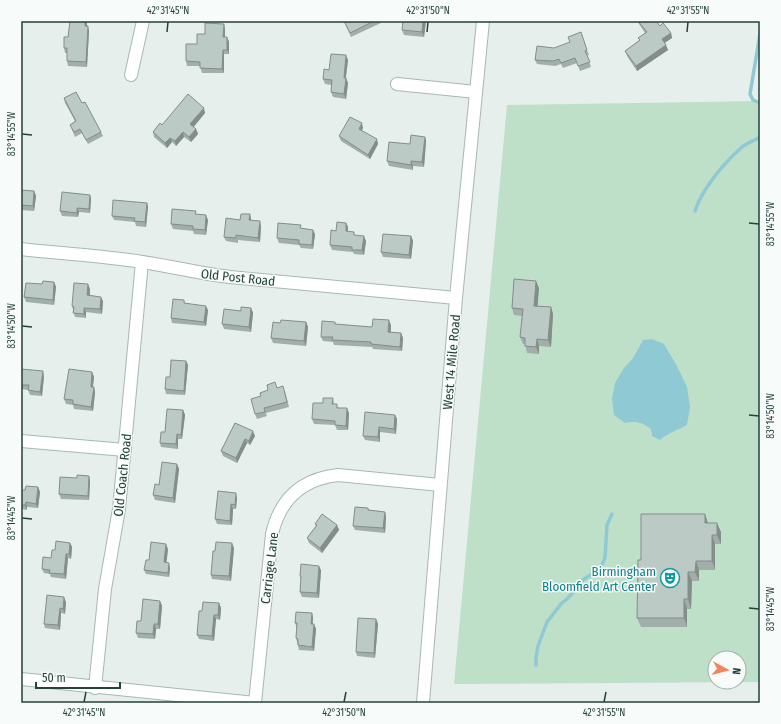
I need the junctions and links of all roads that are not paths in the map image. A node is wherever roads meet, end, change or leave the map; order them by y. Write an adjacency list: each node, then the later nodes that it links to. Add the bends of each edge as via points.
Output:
1 (144, 21): 3 (street)
2 (483, 21): 5 (street, West 14 Mile Road)
3 (131, 75)
4 (397, 84): 5 (street)
5 (476, 92): 8 (street, West 14 Mile Road)
6 (21, 249): 7 (street, Old Post Road)
7 (142, 262): 8 (street, Old Post Road, via 209,274); 10 (street, Old Coach Road)
8 (456, 298): 11 (street, West 14 Mile Road)
9 (21, 441): 10 (street)
10 (125, 450): 13 (street, Old Coach Road, via 119,509 105,589)
11 (440, 484): 14 (street, Carriage Lane, via 338,475 318,479 291,496 274,524 272,534); 15 (street, West 14 Mile Road)
12 (21, 680): 13 (street)
13 (95, 688): 14 (street)
14 (255, 703)
15 (423, 703)

